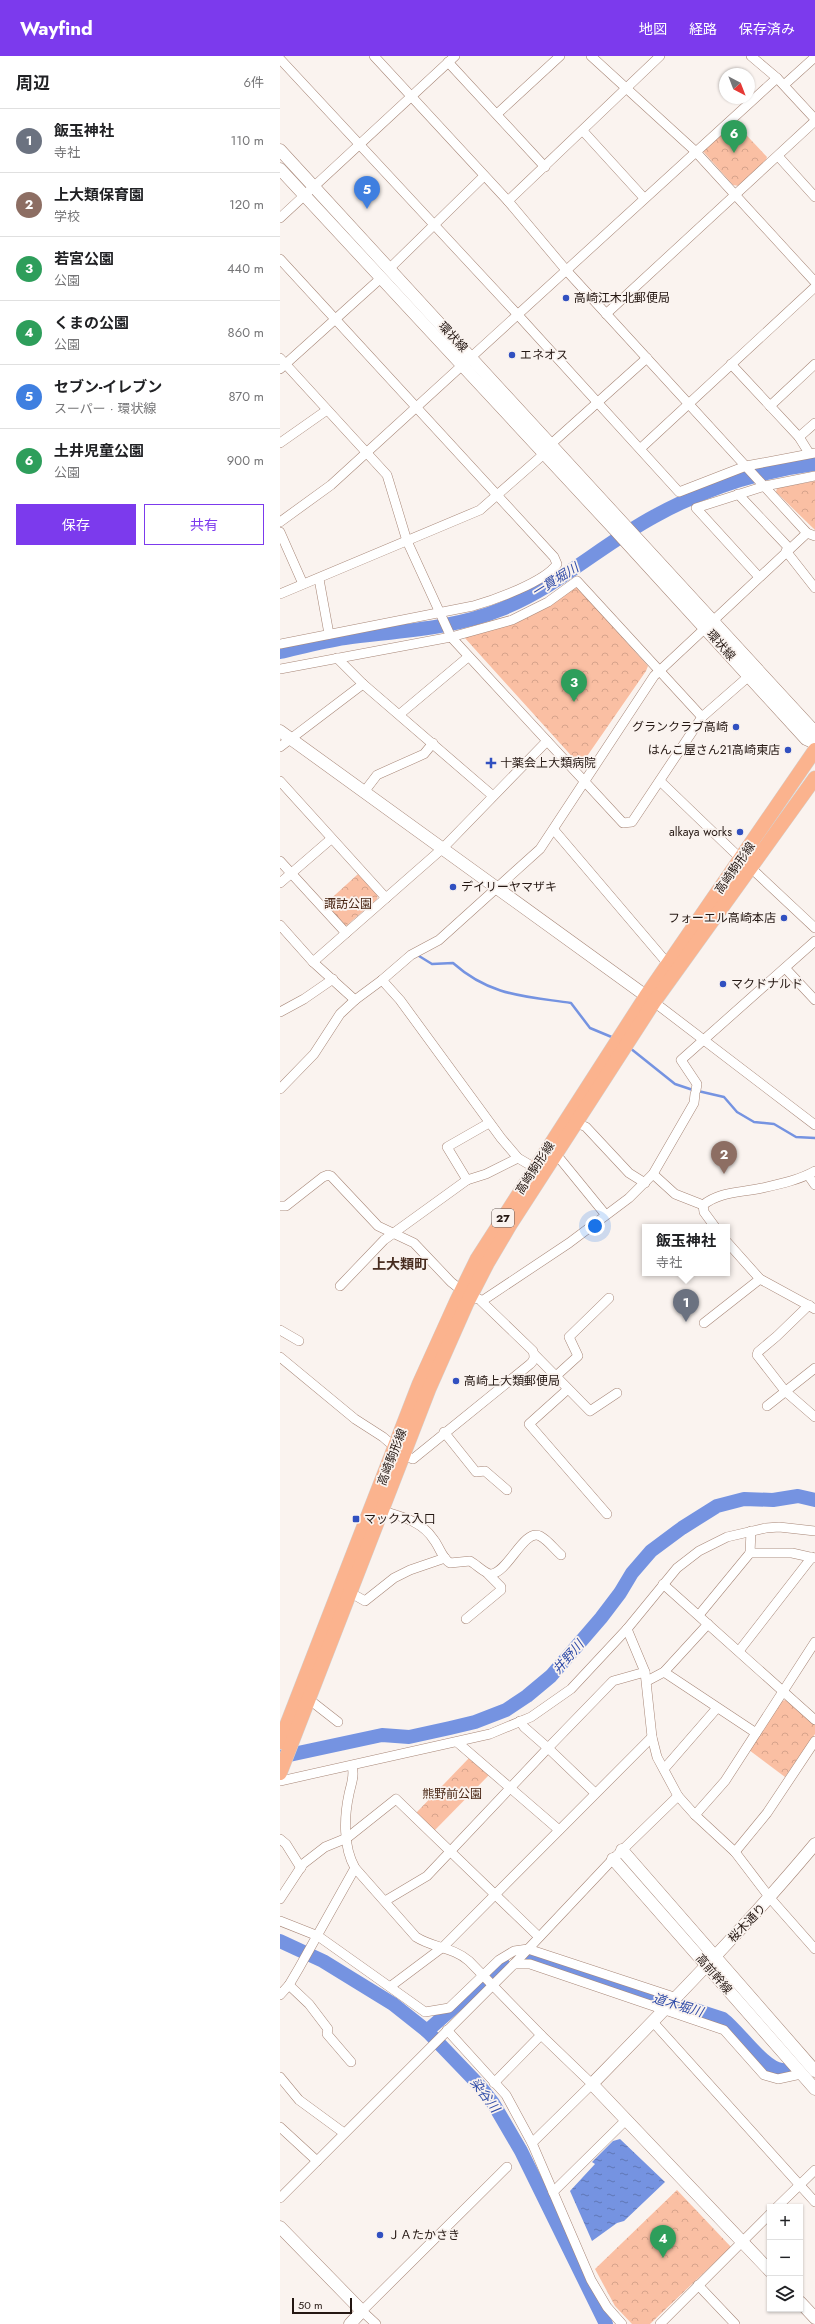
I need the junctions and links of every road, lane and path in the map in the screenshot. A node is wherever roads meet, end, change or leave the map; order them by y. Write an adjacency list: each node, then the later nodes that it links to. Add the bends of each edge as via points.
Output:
1 (374, 56): 12 (street)
2 (560, 56): 13 (street)
3 (591, 56): 11 (street)
4 (660, 56): 11 (street)
5 (751, 56): 9 (street)
6 (280, 59): 16 (street)
7 (452, 59): 12 (street); 13 (street)
8 (814, 60): 10 (street)
9 (777, 78): 10 (street); 18 (street)
10 (784, 85): 14 (street)
11 (626, 87): 15 (street); 18 (street)
12 (412, 96): 16 (street); 22 (street)
13 (496, 114): 20 (street)
14 (815, 120): 19 (street)
15 (583, 131): 20 (street); 27 (street)
16 (360, 144): 23 (street); 30 (street)
17 (280, 150): 23 (street, 環状線)
18 (695, 151): 25 (street); 27 (street)
19 (778, 156): 25 (street); 26 (street)
20 (545, 167): 28 (street)
21 (280, 169): 24 (street, 環状線)
22 (484, 176): 28 (street); 30 (street)
23 (314, 187): 24 (street); 32 (street, 環状線)
24 (304, 196): 29 (street); 34 (street, 環状線)
25 (735, 196): 35 (street); 37 (street)
26 (815, 197)
27 (644, 198): 33 (street)
28 (508, 201): 33 (street)
29 (280, 218)
30 (434, 224): 32 (street); 38 (street)
31 (280, 259): 39 (street)
32 (389, 269): 40 (street, 環状線)
33 (566, 270): 37 (street); 38 (street)
34 (381, 278): 39 (street); 45 (street, 環状線)
35 (815, 282)
36 (815, 287): 43 (street)
37 (606, 314): 41 (street)
38 (518, 315): 40 (street); 46 (street)
39 (336, 319): 42 (street); 49 (street)
40 (472, 357): 45 (street); 55 (street, 環状線)
41 (647, 358): 46 (street); 47 (street)
42 (282, 364): 50 (street)
43 (731, 364): 47 (street); 48 (street)
44 (815, 364): 48 (street)
45 (462, 366): 49 (street); 55 (street, 環状線)
46 (598, 402): 54 (street); 55 (street)
47 (688, 404): 54 (street); 58 (street)
48 (770, 406): 52 (street)
49 (416, 408): 56 (street); 62 (street)
50 (327, 410): 53 (street); 56 (street)
51 (815, 423): 52 (street)
52 (799, 437): 57 (street)
53 (280, 443)
54 (641, 448): 58 (street, via 679,492)
55 (548, 449): 62 (street); 74 (street, 環状線)
56 (367, 452): 63 (street, via 331,485); 66 (street, via 387,475)
57 (812, 453): 58 (street)
58 (746, 466): 60 (street)
59 (815, 476): 60 (street)
60 (764, 485): 61 (street); 65 (street)
61 (738, 494): 67 (street); 68 (street, via 696,508)
62 (498, 496): 66 (street, via 480,510); 73 (street, via 557,564 526,586 502,597)
63 (280, 522)
64 (280, 532): 70 (street)
65 (811, 535): 67 (street)
66 (406, 541): 69 (street); 73 (street)
67 (787, 550): 68 (street); 71 (street)
68 (759, 576): 74 (street)
69 (319, 579): 70 (street); 75 (street)
70 (303, 584): 72 (street)
71 (815, 588)
72 (280, 594)
73 (440, 613): 75 (street); 76 (street)
74 (709, 623): 81 (street); 82 (street, 環状線); 87 (street, 環状線)
75 (329, 634): 77 (street)
76 (451, 637): 78 (street); 79 (street); 81 (street, via 512,620 530,612 577,581)
77 (280, 644)
78 (468, 657): 84 (street); 89 (street)
79 (337, 658): 80 (street); 83 (street)
80 (280, 669)
81 (659, 670): 85 (street); 95 (street)
82 (749, 676): 85 (street); 90 (street, 環状線, via 806,739)
83 (363, 684): 84 (street); 88 (street)
84 (400, 714): 91 (street)
85 (702, 717): 97 (street)
86 (280, 731): 88 (street)
87 (815, 734)
88 (291, 739): 92 (street); 98 (street)
89 (547, 741): 95 (street); 99 (street)
90 (815, 742)
91 (433, 743): 98 (street, via 424,754 377,775); 99 (street)
92 (280, 747)
93 (815, 750): 104 (main road, 高崎駒形線 / 27)
94 (815, 778): 104 (main road, 高崎駒形線 / 27)
95 (584, 780): 97 (street, via 623,823 628,824 632,822); 100 (street)
96 (280, 781): 101 (street)
97 (660, 781): 104 (street)
98 (364, 792): 102 (street)
99 (492, 796): 102 (street)
100 (554, 830): 107 (street, via 540,849); 114 (street)
101 (331, 838): 105 (street); 108 (street)
102 (443, 848): 107 (street); 108 (street)
103 (280, 861): 105 (street)
104 (746, 864): 110 (street); 114 (main road, 高崎駒形線 / 27); 118 (main road, 高崎駒形線 / 27)
105 (290, 873): 106 (street); 111 (street)
106 (280, 883)
107 (497, 887): 117 (street, via 439,940 411,955); 118 (street)
108 (386, 898): 111 (street)
109 (280, 925): 113 (street)
110 (815, 928)
111 (346, 933): 113 (street)
112 (815, 941): 115 (street)
113 (313, 962): 116 (street)
114 (668, 964): 118 (main road, 高崎駒形線 / 27)
115 (786, 969): 120 (street); 122 (street)
116 (333, 979): 119 (street); 121 (street)
117 (382, 980): 119 (street); 124 (street, via 400,1000)
118 (650, 999): 122 (street); 125 (main road, 高崎駒形線 / 27); 129 (main road, 高崎駒形線 / 27)
119 (355, 1000): 123 (street, via 340,1014 314,1054)
120 (815, 1000)
121 (280, 1012)
122 (704, 1039): 126 (street); 131 (street, via 681,1060 697,1084 694,1103)
123 (280, 1089)
124 (489, 1123): 128 (street); 132 (street, via 447,1147)
125 (577, 1123): 127 (main road, 高崎駒形線 / 27); 133 (street, via 586,1127 629,1173)
126 (815, 1125)
127 (556, 1154): 137 (street); 143 (main road, 高崎駒形線 / 27, via 510,1225)
128 (518, 1158): 129 (street); 132 (street, via 486,1174)
129 (535, 1168): 143 (main road, 高崎駒形線 / 27, via 477,1259)
130 (812, 1173): 134 (street); 135 (street, via 760,1189 721,1194)
131 (653, 1174): 133 (street); 135 (street, via 675,1194)
132 (467, 1180): 139 (street, via 424,1209)
133 (645, 1183): 137 (street, via 629,1198)
134 (815, 1185)
135 (703, 1205): 138 (street, via 704,1212)
136 (280, 1206): 139 (street, via 286,1206 328,1175 338,1182 378,1226)
137 (605, 1214): 143 (street, via 563,1247)
138 (713, 1224)
139 (396, 1233): 142 (street, via 384,1240); 143 (street, via 414,1243 451,1282)
140 (730, 1245): 141 (street)
141 (760, 1279): 145 (street); 146 (street)
142 (340, 1286)
143 (471, 1296): 149 (street); 159 (main road, 高崎駒形線 / 27, via 434,1349)
144 (609, 1298): 152 (street, via 569,1337 578,1356)
145 (812, 1307): 154 (street, via 757,1355)
146 (704, 1323)
147 (280, 1330): 148 (street)
148 (299, 1341)
149 (535, 1355): 152 (street); 158 (street, via 532,1362)
150 (280, 1357): 159 (street, via 355,1419)
151 (815, 1368): 154 (street)
152 (556, 1376): 153 (street)
153 (568, 1389): 155 (street, via 590,1411); 162 (street, via 529,1424)
154 (785, 1391): 156 (street); 157 (street)
155 (617, 1393)
156 (767, 1406)
157 (815, 1418)
158 (444, 1432): 159 (street, via 413,1459); 160 (street, via 476,1472 485,1471)
159 (400, 1451): 161 (main road, 高崎駒形線 / 27); 181 (main road, 高崎駒形線 / 27)
160 (507, 1490)
161 (383, 1511): 168 (street, via 420,1525 432,1536); 171 (main road, 高崎駒形線 / 27)
162 (607, 1514)
163 (751, 1530): 164 (street, via 779,1527); 165 (street); 170 (street, via 726,1537 699,1551 677,1568)
164 (815, 1531)
165 (750, 1553): 167 (street, via 792,1553); 172 (street)
166 (561, 1555): 169 (street, via 538,1535 532,1536 506,1565)
167 (813, 1557): 177 (street)
168 (444, 1558): 169 (street, via 450,1563 470,1561); 171 (street, via 394,1578 365,1601)
169 (488, 1574): 173 (street, via 501,1590)
170 (663, 1584): 172 (street); 175 (street)
171 (350, 1593): 181 (main road, 高崎駒形線 / 27)
172 (699, 1615): 174 (street)
173 (466, 1619)
174 (708, 1624): 177 (street); 178 (street)
175 (627, 1629): 179 (street); 184 (street, via 571,1689)
176 (815, 1642): 180 (street)
177 (739, 1650): 180 (street)
178 (664, 1672): 179 (street); 182 (street)
179 (646, 1677): 188 (street); 191 (street, via 614,1681)
180 (782, 1691): 183 (street); 186 (street)
181 (303, 1697): 185 (street); 187 (main road, 高崎駒形線 / 27)
182 (717, 1708): 186 (street); 193 (street)
183 (815, 1720)
184 (520, 1721): 190 (street, via 490,1734); 191 (street)
185 (338, 1722)
186 (756, 1733): 199 (street, via 725,1781)
187 (286, 1737): 194 (main road, 27)
188 (652, 1737): 193 (street, via 657,1757); 197 (street)
189 (815, 1741): 206 (street, via 767,1813)
190 (457, 1742): 192 (street, via 369,1760); 196 (street)
191 (548, 1748): 196 (street); 197 (street)
192 (352, 1766): 195 (street); 201 (street, via 354,1774 348,1794 345,1821)
193 (664, 1769): 198 (street)
194 (280, 1772)
195 (280, 1781)
196 (511, 1788): 200 (street); 205 (street)
197 (595, 1793): 200 (street)
198 (678, 1796): 199 (street); 204 (street)
199 (695, 1815): 206 (street)
200 (559, 1830): 210 (street)
201 (347, 1838): 205 (street, via 396,1799); 208 (street, via 325,1847); 209 (street, via 350,1860)
202 (280, 1839): 208 (street)
203 (815, 1844): 212 (street, 桜木通り)
204 (622, 1850): 207 (street); 220 (street, 高前幹線)
205 (450, 1852): 210 (street); 213 (street, via 427,1876)
206 (735, 1852): 212 (street)
207 (613, 1859): 215 (street); 222 (street, 高前幹線)
208 (301, 1868): 211 (street)
209 (355, 1868): 213 (street); 216 (street)
210 (495, 1895): 215 (street); 218 (street)
211 (280, 1898)
212 (770, 1898): 217 (street); 220 (street, 桜木通り)
213 (385, 1901): 218 (street, via 416,1936 424,1942)
214 (280, 1921): 216 (street)
215 (539, 1937): 219 (street)
216 (317, 1938): 224 (street); 225 (street)
217 (814, 1945)
218 (443, 1947): 223 (street, via 459,1952); 225 (street)
219 (528, 1949): 221 (street); 223 (street, via 514,1951 499,1960); 227 (street)
220 (714, 1956): 222 (street, 桜木通り); 232 (street, 高前幹線)
221 (514, 1964): 223 (street); 228 (street, via 530,1964)
222 (706, 1966): 227 (street, 桜木通り); 235 (street, 高前幹線)
223 (488, 1980): 225 (street, via 449,2008 425,2012); 230 (street); 231 (street)
224 (289, 1985): 226 (street); 233 (street, via 309,2004 328,2029 327,2034)
225 (392, 1986)
226 (280, 1995)
227 (676, 1998): 228 (street, 桜木通り)
228 (667, 2009): 229 (street); 235 (street, via 724,2030 764,2075 778,2079)
229 (653, 2022): 238 (street); 247 (street)
230 (446, 2032): 237 (street); 242 (street)
231 (541, 2035): 237 (street); 238 (street)
232 (810, 2059): 234 (street, 高前幹線)
233 (351, 2062)
234 (815, 2071)
235 (802, 2074): 239 (street, 高前幹線)
236 (280, 2077): 242 (street, via 300,2100)
237 (494, 2083): 243 (street, via 506,2095)
238 (592, 2084): 240 (street); 243 (street)
239 (815, 2089)
240 (626, 2120): 248 (street); 254 (street)
241 (280, 2127): 244 (street)
242 (344, 2133): 244 (street)
243 (532, 2143): 248 (street)
244 (317, 2161): 249 (street)
245 (507, 2167): 258 (street)
246 (815, 2170): 247 (street)
247 (799, 2185): 250 (street); 251 (street)
248 (553, 2192): 262 (street, via 591,2280 607,2307)
249 (280, 2198)
250 (815, 2202)
251 (780, 2204)
252 (767, 2217): 254 (street)
253 (280, 2227): 258 (street)
254 (742, 2242): 255 (street); 256 (street)
255 (767, 2268)
256 (698, 2286): 263 (street); 264 (street)
257 (803, 2305): 259 (street)
258 (362, 2311): 260 (street); 261 (street)
259 (815, 2318)
260 (350, 2324)
261 (376, 2324)
262 (622, 2324)
263 (660, 2324)
264 (735, 2324)

